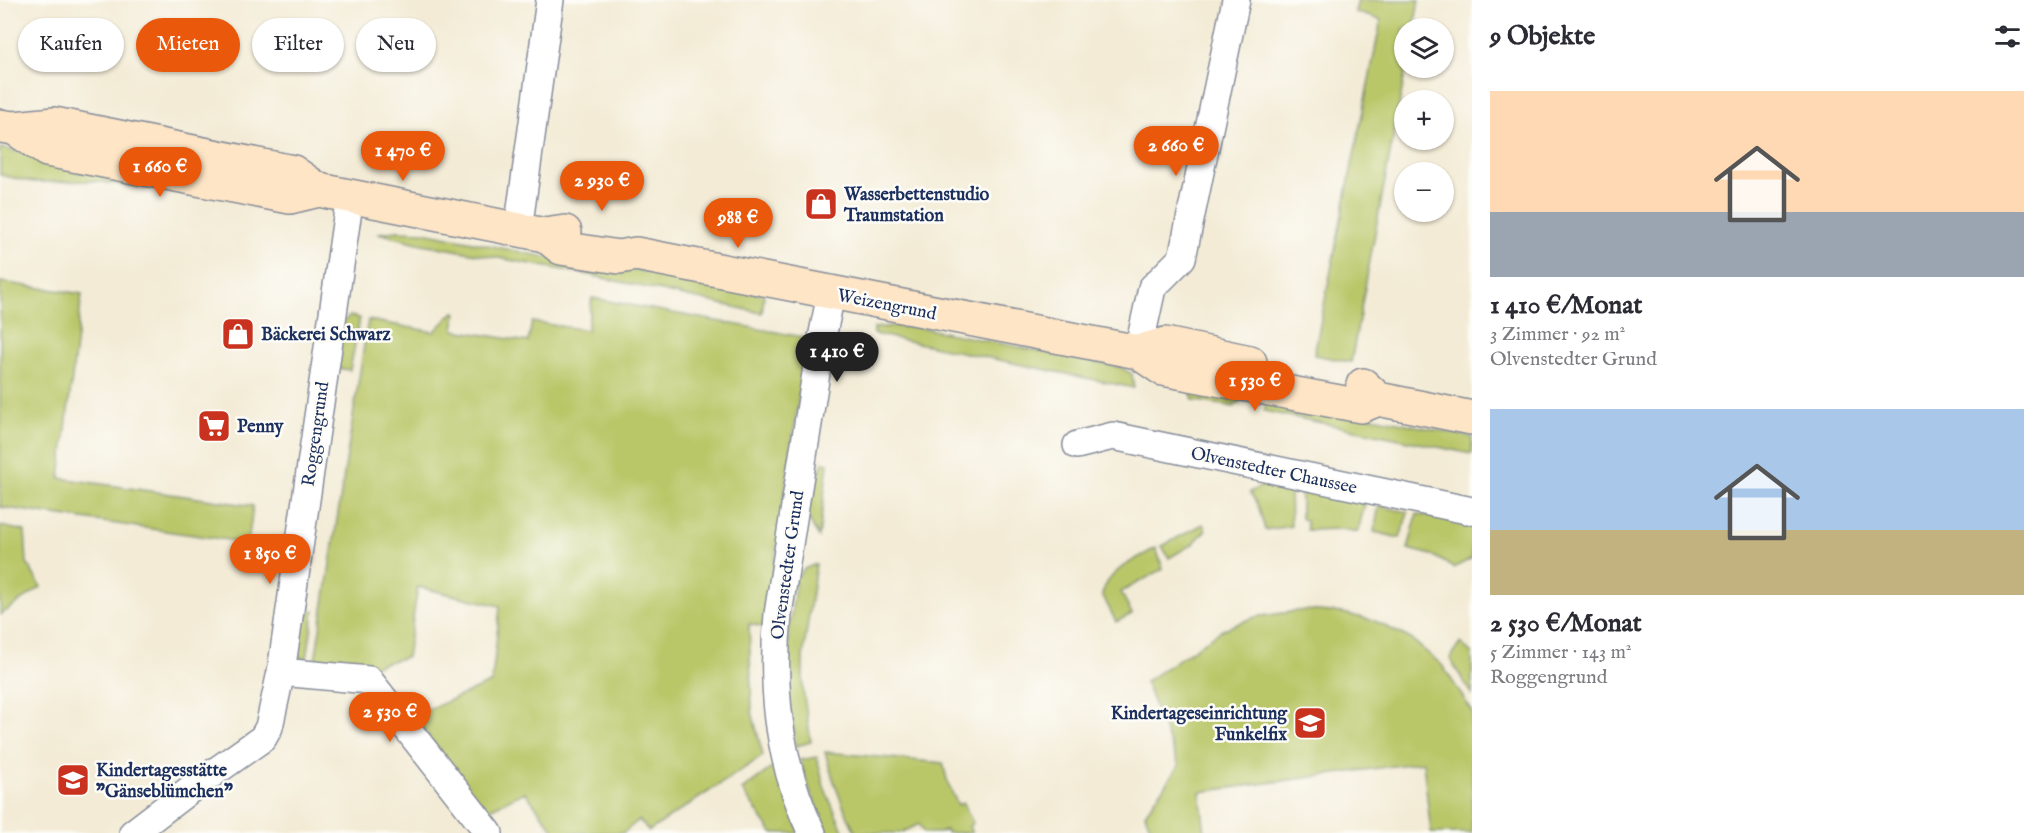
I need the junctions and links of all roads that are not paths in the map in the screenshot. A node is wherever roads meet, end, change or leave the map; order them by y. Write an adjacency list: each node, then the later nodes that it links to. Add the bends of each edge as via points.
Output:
1 (550, 0): 5 (street)
2 (1236, 0): 7 (street, via 1182,258 1152,288)
3 (7, 127): 4 (main road, Weizengrund, via 54,124 293,172)
4 (334, 193): 5 (main road, Weizengrund); 11 (street, Roggengrund)
5 (531, 232): 6 (main road, Weizengrund, via 565,232 624,241 636,254)
6 (831, 294): 7 (main road, Weizengrund); 14 (street, Olvenstedter Grund, via 775,650 783,739 797,796)
7 (1138, 352): 8 (main road, Weizengrund, via 1165,344 1365,386 1378,399)
8 (1472, 418)
9 (1077, 445): 10 (street, Olvenstedter Chaussee, via 1113,436)
10 (1472, 511)
11 (281, 672): 12 (street, Roggengrund, via 263,738); 13 (street, via 369,680)
12 (133, 833)
13 (489, 833)
14 (812, 833)

